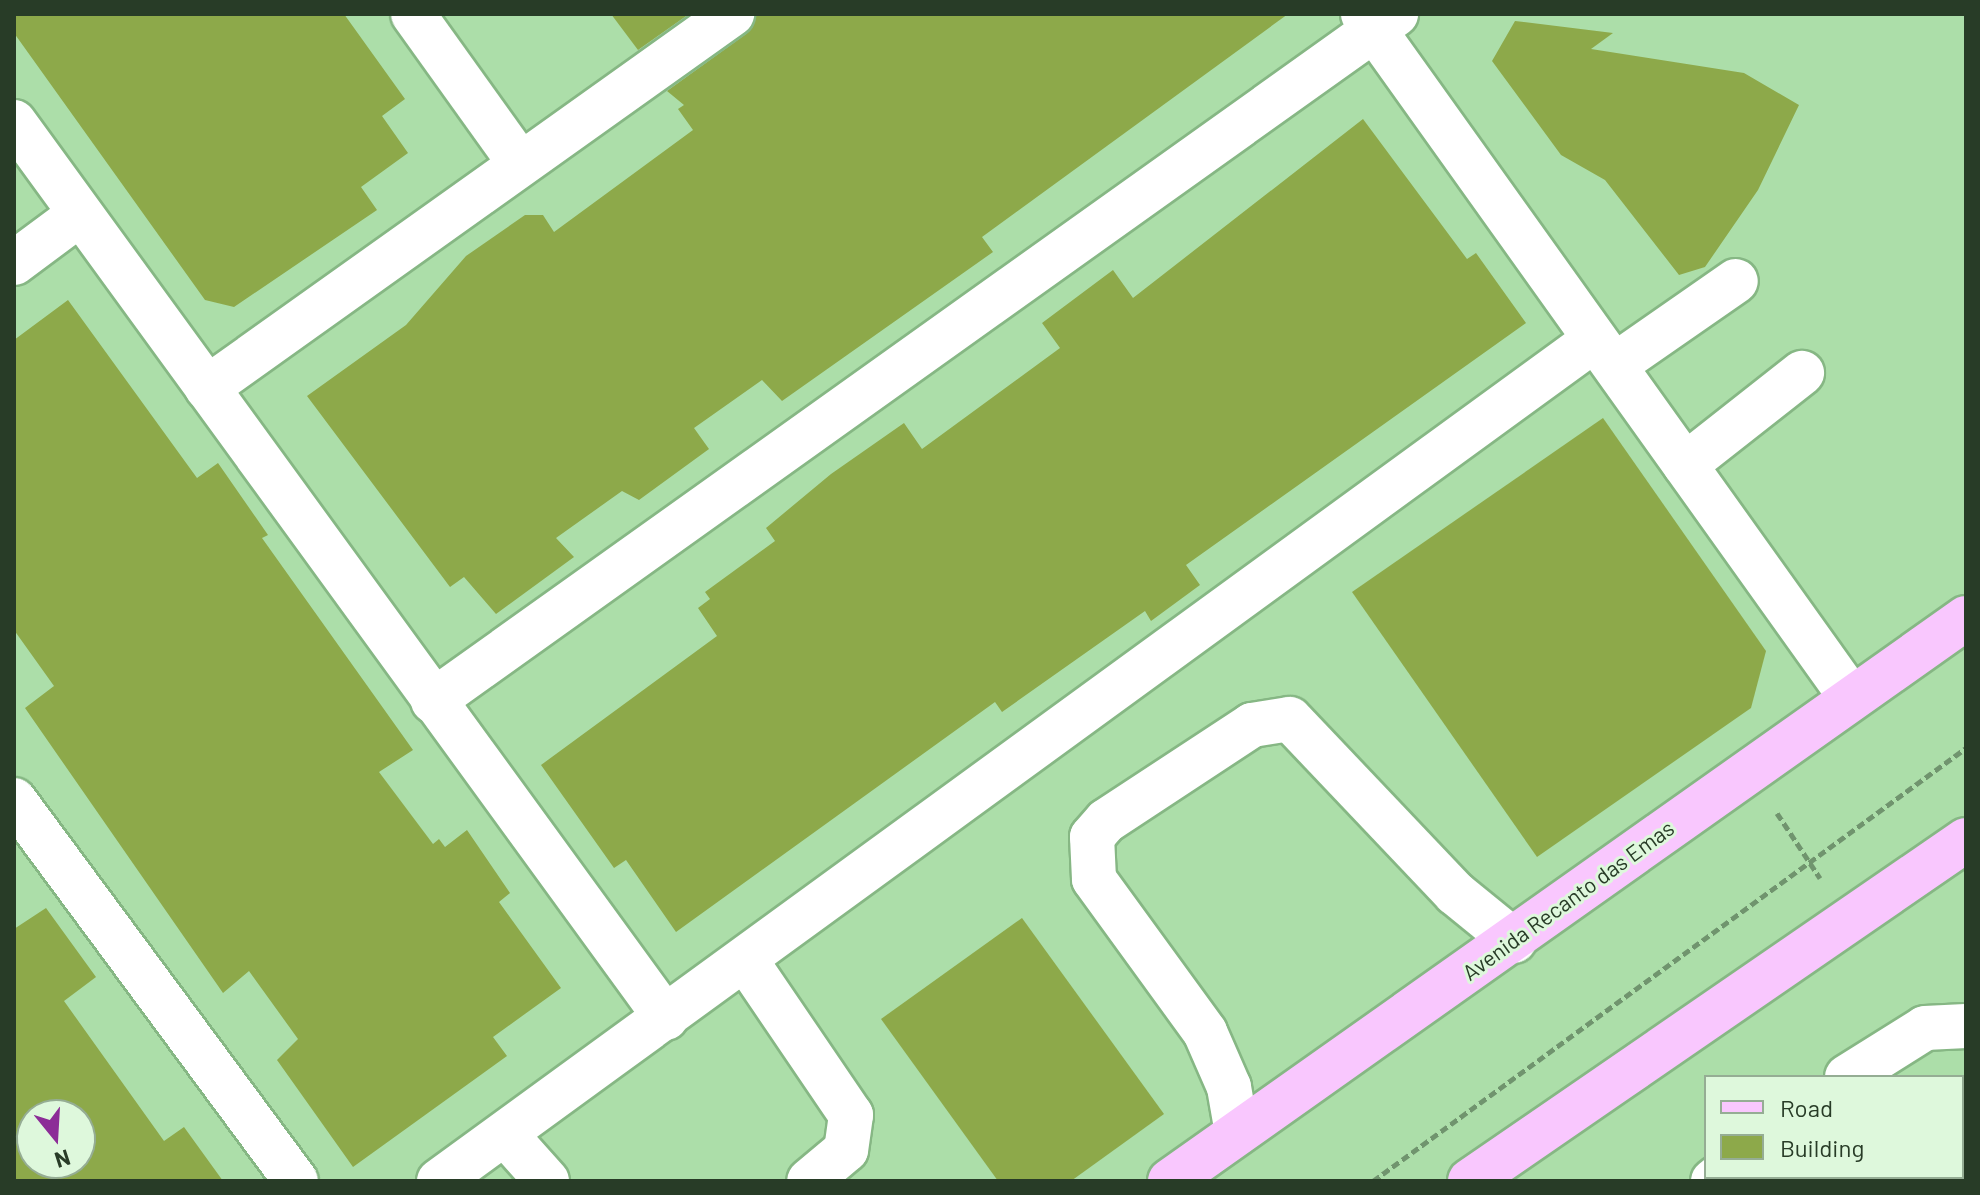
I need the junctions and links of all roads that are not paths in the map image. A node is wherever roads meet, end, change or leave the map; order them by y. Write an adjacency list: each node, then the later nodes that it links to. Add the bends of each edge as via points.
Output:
1 (413, 14): 5 (street)
2 (732, 14): 5 (street)
3 (1378, 19): 9 (street); 15 (street)
4 (14, 122): 6 (street)
5 (519, 162): 11 (street)
6 (80, 214): 7 (street); 11 (street)
7 (14, 263)
8 (1736, 281): 9 (street)
9 (1604, 352): 12 (street); 19 (street)
10 (1802, 373): 12 (street)
11 (207, 388): 15 (street)
12 (1685, 465): 14 (street)
13 (1966, 618): 14 (main road, Avenida Recanto das Emas)
14 (1850, 696): 18 (main road, Avenida Recanto das Emas)
15 (433, 701): 20 (street)
16 (14, 800): 25 (street)
17 (1962, 848): 30 (main road, via 1846,919)
18 (1514, 941): 23 (main road, Avenida Recanto das Emas); 23 (street, via 1455,893 1290,719 1252,725 1106,821 1092,837 1094,879 1211,1043)
19 (747, 962): 20 (street); 28 (street, via 851,1115 846,1150)
20 (666, 1018): 24 (street)
21 (1966, 1026): 22 (street, via 1925,1028)
22 (1850, 1075)
23 (1237, 1133): 29 (main road, Avenida Recanto das Emas)
24 (505, 1134): 26 (street); 27 (street)
25 (296, 1181)
26 (439, 1181)
27 (547, 1181)
28 (809, 1181)
29 (1170, 1181)
30 (1470, 1181)

